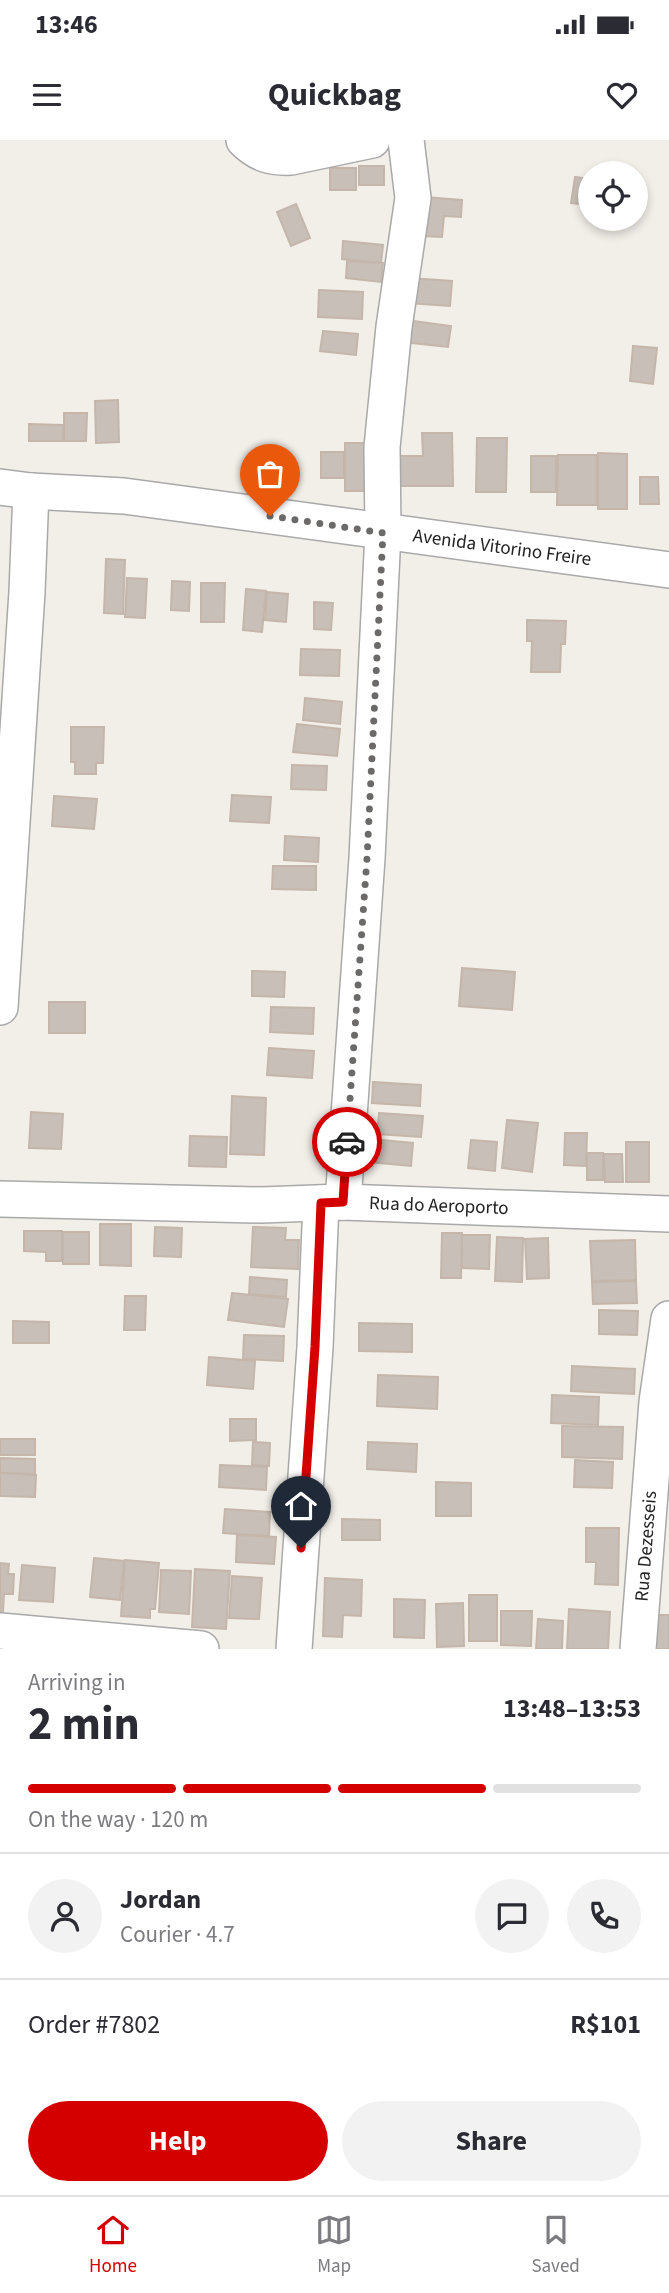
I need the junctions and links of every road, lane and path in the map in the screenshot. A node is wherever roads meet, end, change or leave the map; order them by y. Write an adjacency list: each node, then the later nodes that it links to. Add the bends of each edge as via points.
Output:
1 (244, 140): 2 (street, via 263,155 278,158)
2 (372, 140)
3 (407, 140): 5 (street, via 413,198 382,447)
4 (15, 489): 5 (street, Avenida Vitorino Freire, via 124,496); 7 (street, via 27,592)
5 (383, 533): 6 (street, Avenida Vitorino Freire); 9 (street, via 367,858)
6 (669, 570)
7 (0, 1007)
8 (0, 1199): 9 (street, Rua do Aeroporto, via 261,1205)
9 (332, 1202): 10 (street, Rua do Aeroporto); 14 (street, via 315,1347)
10 (669, 1214)
11 (669, 1319): 15 (street, Rua Dezesseis, via 657,1402)
12 (0, 1631): 13 (street)
13 (201, 1649)
14 (294, 1649)
15 (638, 1649)

